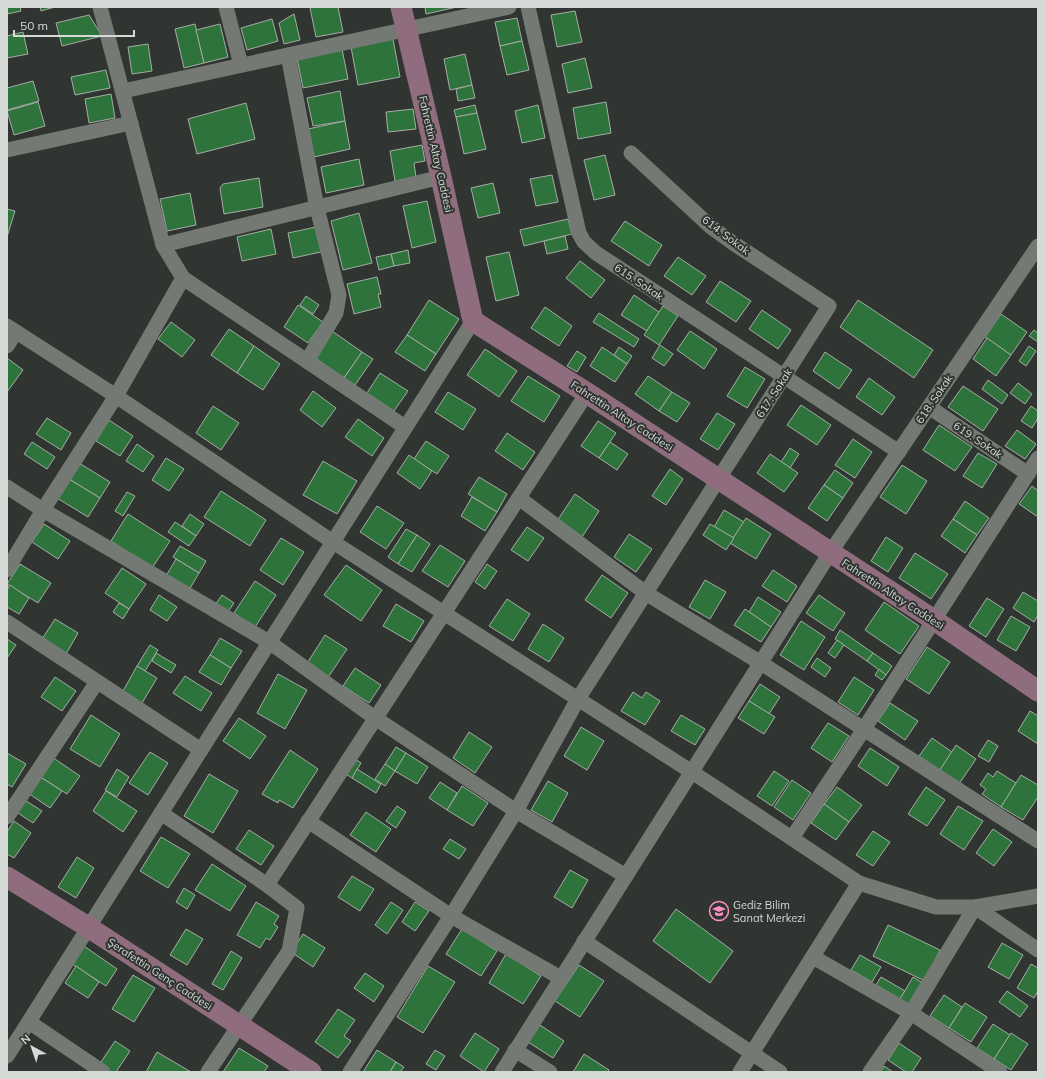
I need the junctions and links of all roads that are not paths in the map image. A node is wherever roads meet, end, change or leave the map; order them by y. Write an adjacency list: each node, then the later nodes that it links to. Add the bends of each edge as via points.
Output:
1 (100, 7): 9 (street)
2 (226, 7): 8 (street)
3 (401, 7): 6 (street, Fahrettin Altay Caddesi)
4 (509, 7): 6 (street)
5 (528, 7): 23 (street, 615. Sokak, via 579,233 584,242 596,253)
6 (407, 29): 7 (street); 13 (street, Fahrettin Altay Caddesi)
7 (288, 55): 8 (street); 14 (street)
8 (242, 65): 9 (street)
9 (123, 91): 10 (street)
10 (131, 123): 11 (street); 15 (street)
11 (7, 150)
12 (631, 153): 18 (street, 614. Sokak, via 711,227)
13 (441, 177): 14 (street); 19 (street, Fahrettin Altay Caddesi)
14 (317, 208): 15 (street); 22 (street, via 339,295 336,313)
15 (163, 245): 17 (street)
16 (1038, 246): 26 (street, 618. Sokak)
17 (183, 278): 22 (street); 25 (street)
18 (829, 306): 23 (street, 617. Sokak)
19 (473, 321): 24 (street, Fahrettin Altay Caddesi); 27 (street)
20 (11, 329): 21 (street); 25 (street)
21 (7, 346)
22 (306, 361): 27 (street)
23 (784, 378): 28 (street, 615. Sokak); 31 (street, 617. Sokak)
24 (587, 393): 31 (street, Fahrettin Altay Caddesi); 33 (street)
25 (116, 396): 34 (street); 35 (street)
26 (929, 407): 28 (street, 618. Sokak); 30 (street, 619. Sokak)
27 (405, 427): 35 (street)
28 (898, 452): 36 (street, 618. Sokak)
29 (1038, 458): 30 (street)
30 (1028, 474): 40 (street)
31 (718, 479): 36 (street, Fahrettin Altay Caddesi); 38 (street, 617. Sokak)
32 (7, 487): 34 (street)
33 (519, 498): 38 (street); 39 (street)
34 (43, 510): 37 (street); 42 (street)
35 (333, 542): 39 (street); 42 (street)
36 (830, 553): 40 (street, Fahrettin Altay Caddesi); 43 (street, 618. Sokak)
37 (7, 570)
38 (647, 594): 43 (street); 46 (street, 617. Sokak)
39 (444, 613): 46 (street); 47 (street)
40 (934, 620): 45 (street, Fahrettin Altay Caddesi); 48 (street)
41 (7, 622): 44 (street)
42 (269, 642): 47 (street); 49 (street)
43 (761, 663): 48 (street); 50 (street, 618. Sokak)
44 (97, 682): 49 (street); 53 (street)
45 (1038, 691)
46 (578, 699): 50 (street); 51 (street, 617. Sokak)
47 (375, 718): 51 (street); 54 (street)
48 (864, 729): 55 (street); 56 (street)
49 (201, 750): 52 (street)
50 (692, 772): 55 (street); 57 (street, 618. Sokak)
51 (516, 811): 57 (street); 63 (street, 617. Sokak)
52 (161, 813): 60 (street); 64 (street)
53 (7, 817)
54 (308, 821): 60 (street); 63 (street)
55 (792, 838): 59 (street)
56 (1038, 841)
57 (626, 876): 65 (street, 618. Sokak)
58 (7, 877): 64 (street, Şerafettin Genç Caddesi)
59 (859, 884): 62 (street, via 936,907); 67 (street)
60 (267, 885): 71 (street, via 297,908 289,951)
61 (1038, 896): 62 (street)
62 (975, 907): 66 (street); 69 (street)
63 (451, 916): 68 (street); 78 (street, 617. Sokak)
64 (88, 928): 70 (street); 71 (street, Şerafettin Genç Caddesi)
65 (584, 941): 68 (street, 618. Sokak); 73 (street)
66 (1038, 950)
67 (812, 957): 69 (street); 73 (street)
68 (561, 978): 72 (street, 618. Sokak)
69 (911, 1013): 83 (street); 84 (street)
70 (29, 1022): 74 (street); 75 (street)
71 (239, 1024): 76 (street); 77 (street, Şerafettin Genç Caddesi)
72 (515, 1050): 79 (street, 618. Sokak); 80 (street)
73 (752, 1053): 81 (street); 82 (street)
74 (7, 1056)
75 (103, 1072)
76 (208, 1072)
77 (311, 1072)
78 (350, 1072)
79 (502, 1072)
80 (550, 1072)
81 (740, 1072)
82 (780, 1072)
83 (870, 1072)
84 (1000, 1072)

